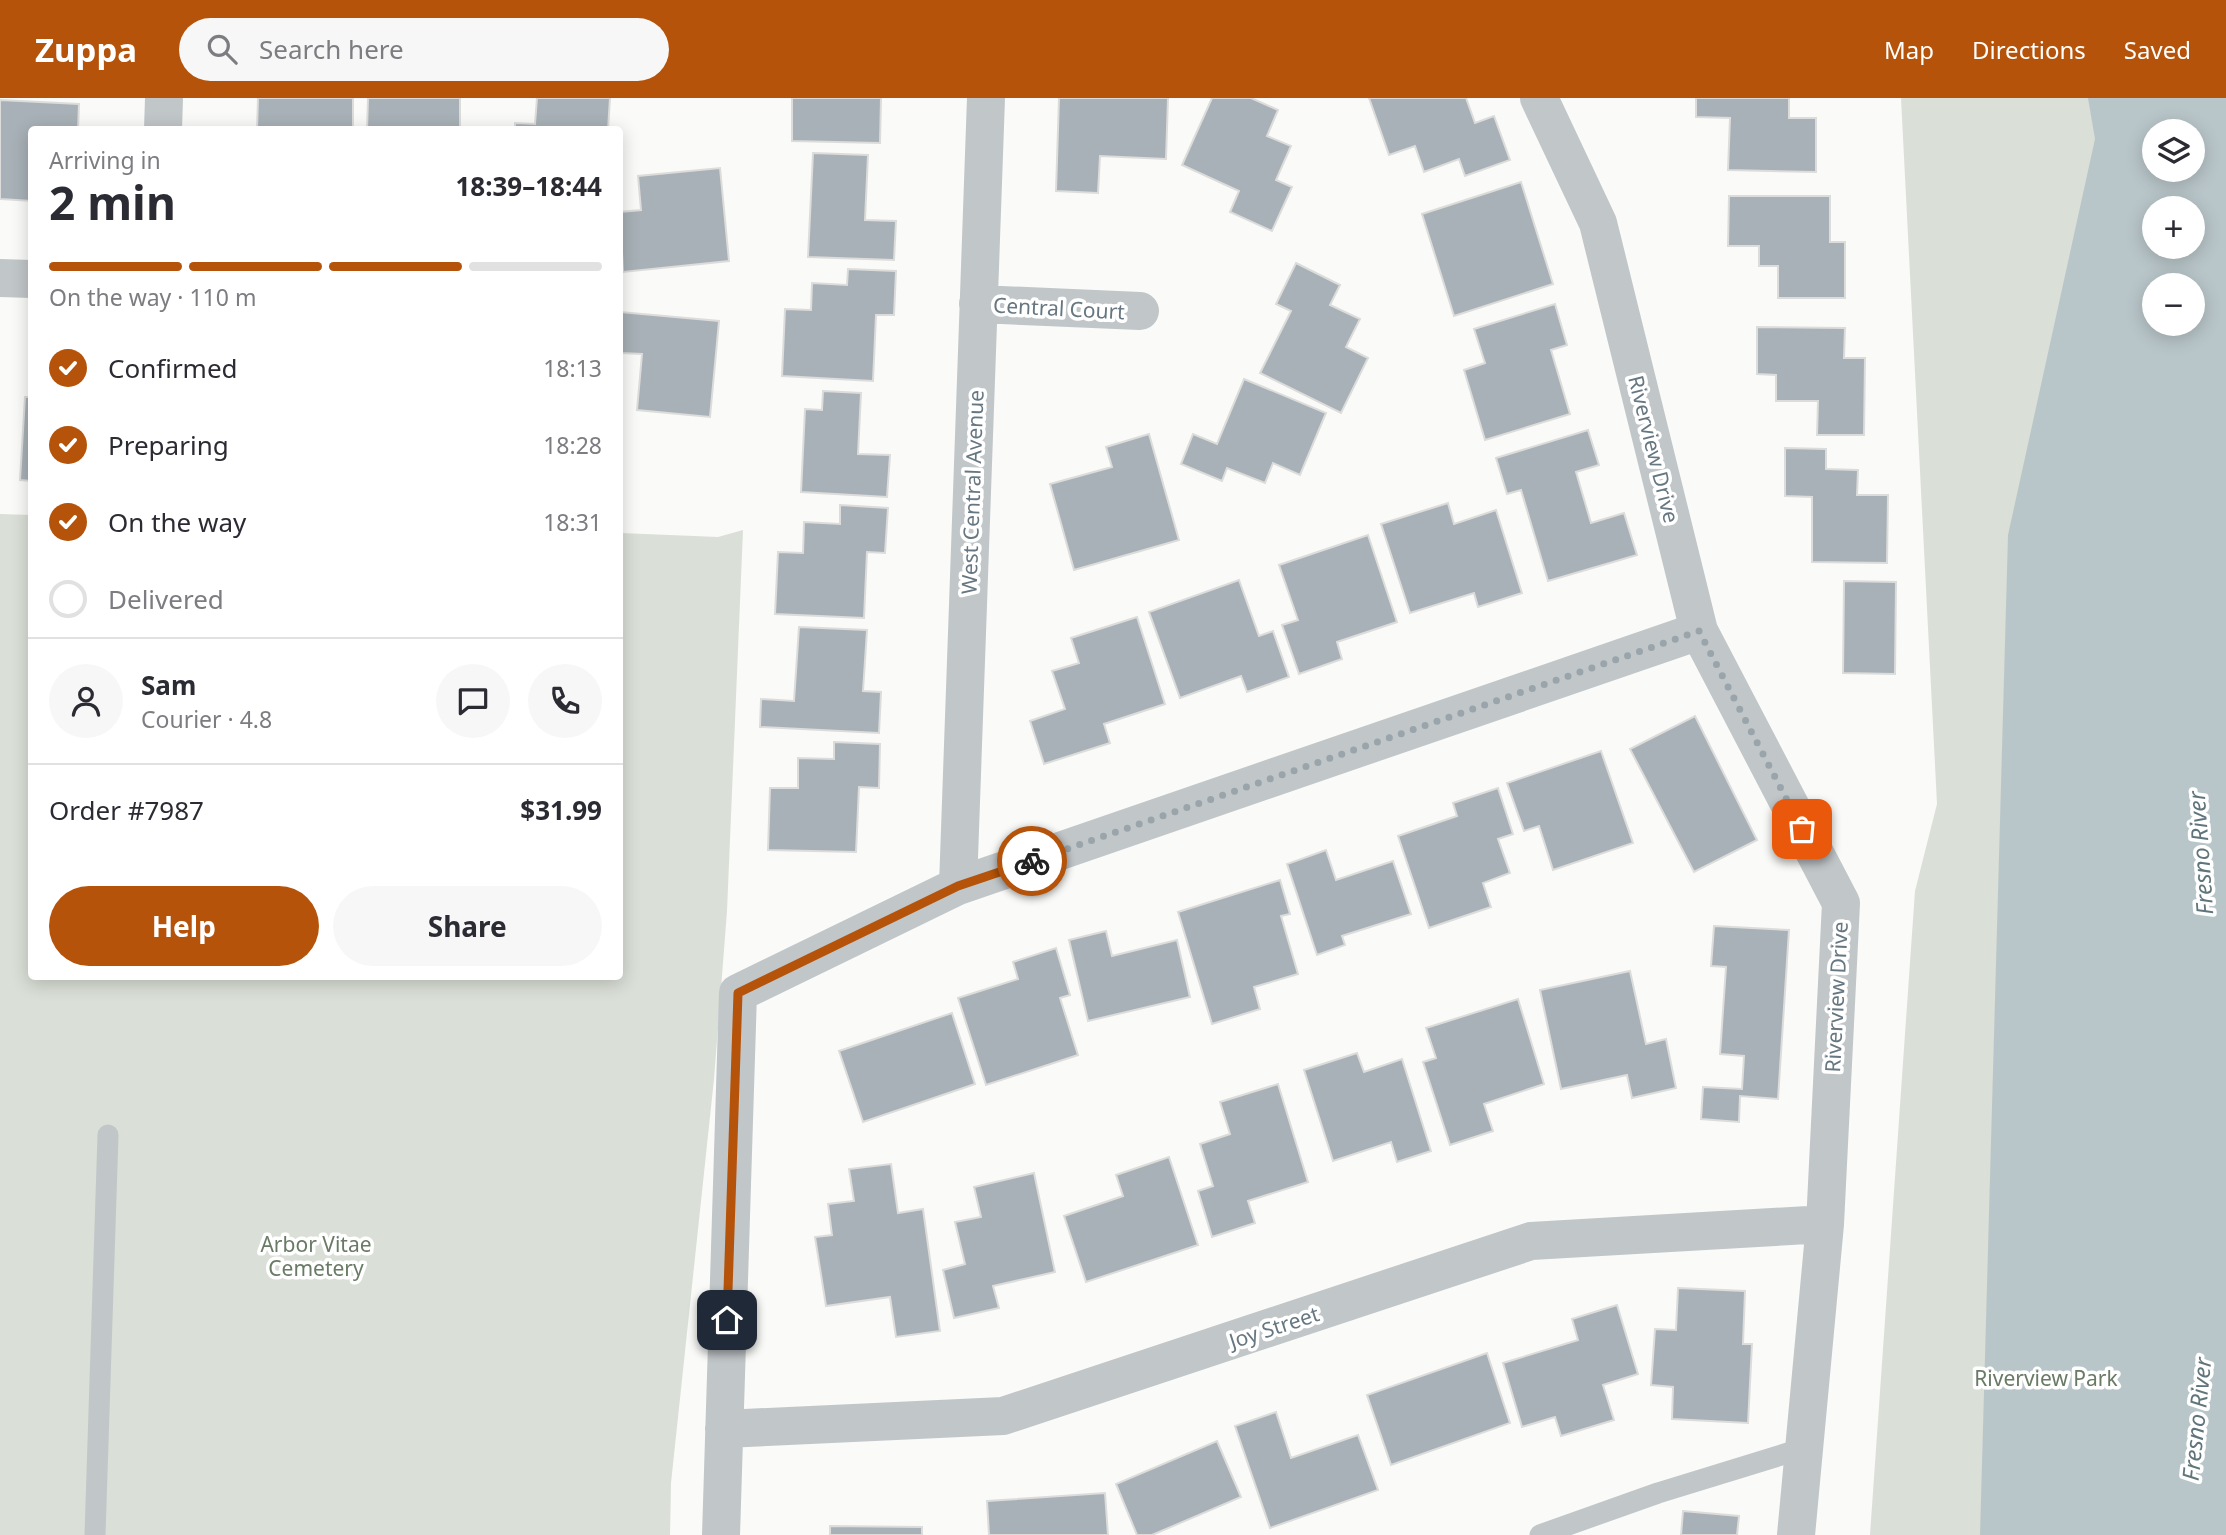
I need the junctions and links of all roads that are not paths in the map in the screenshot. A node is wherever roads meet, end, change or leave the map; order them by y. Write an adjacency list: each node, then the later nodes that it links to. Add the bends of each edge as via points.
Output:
1 (164, 98): 4 (street)
2 (986, 98): 7 (street, West Central Avenue)
3 (1539, 98): 9 (street, Riverview Drive, via 1598,223)
4 (163, 126)
5 (0, 278): 6 (street)
6 (28, 279)
7 (978, 304): 8 (street, Central Court); 10 (street, West Central Avenue)
8 (1140, 311)
9 (1699, 631): 10 (street); 12 (street, Riverview Drive, via 1840,903)
10 (958, 886): 13 (street, via 738,993)
11 (108, 1135): 15 (lane)
12 (1825, 1224): 13 (street, Joy Street, via 1531,1241 1003,1416); 14 (street, Riverview Drive)
13 (724, 1429): 16 (street)
14 (1804, 1448): 17 (lane); 18 (street, Riverview Drive)
15 (95, 1535)
16 (721, 1535)
17 (1540, 1535)
18 (1796, 1535)

